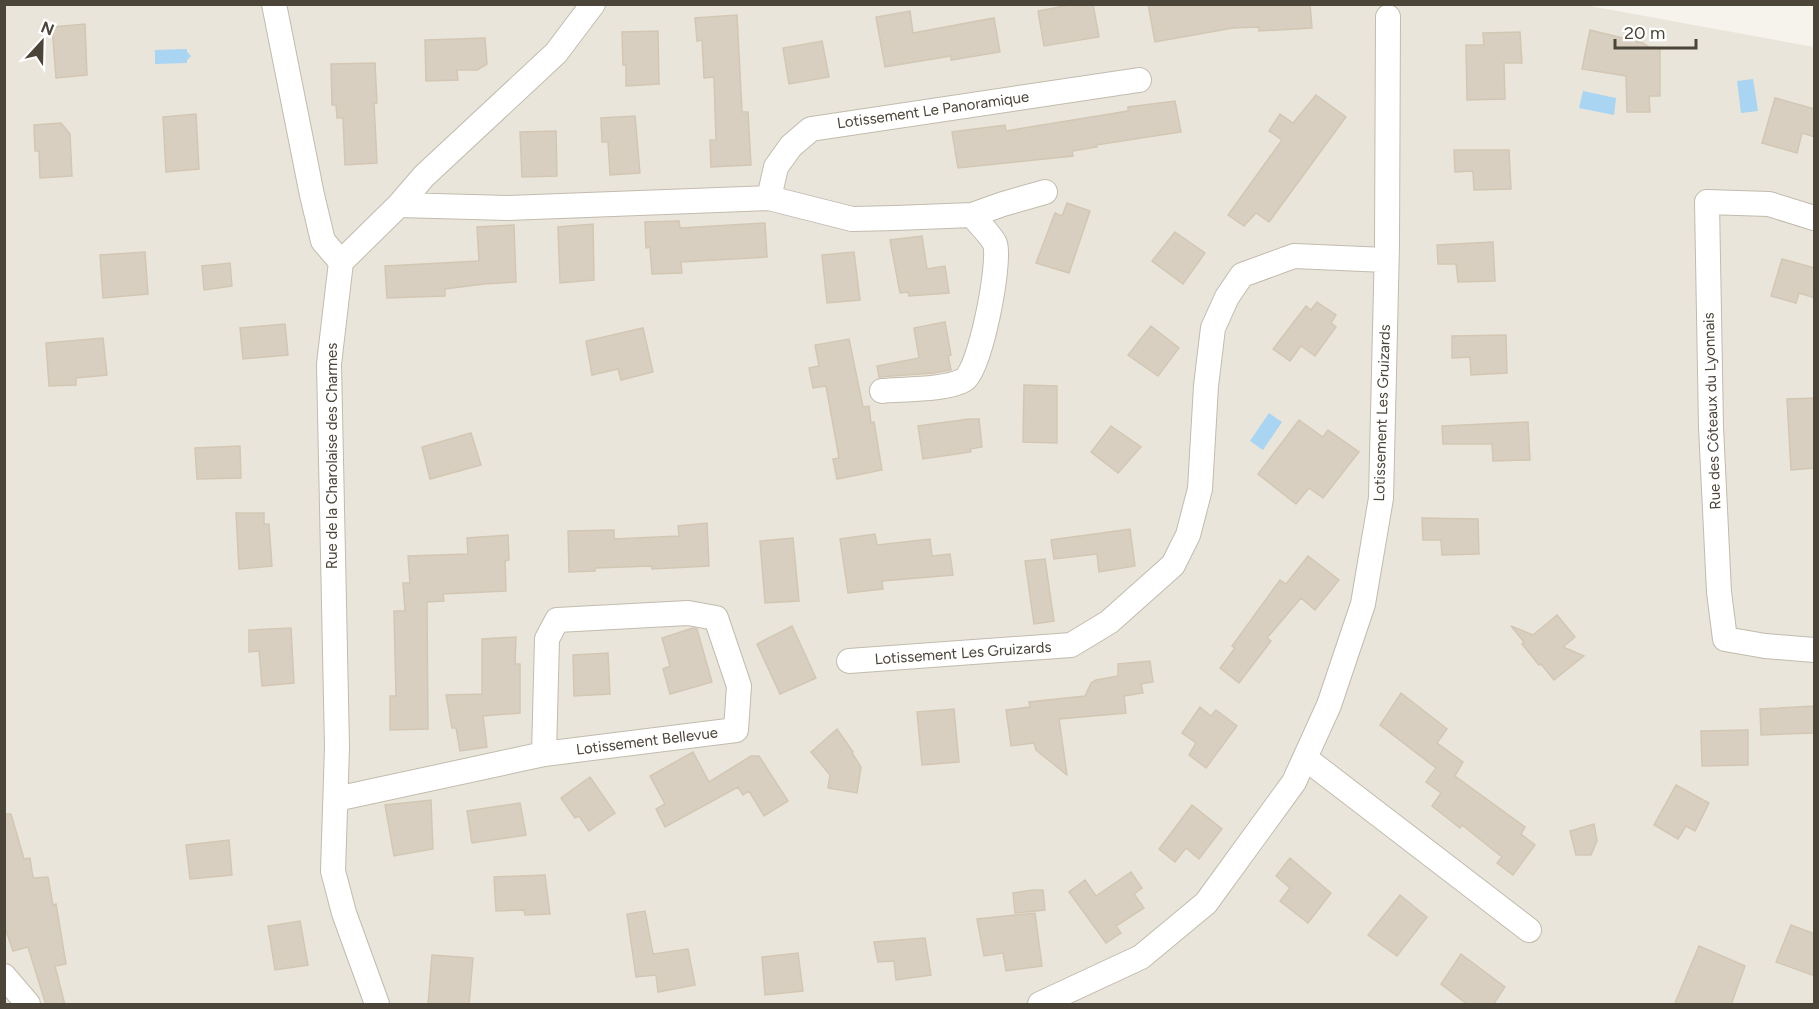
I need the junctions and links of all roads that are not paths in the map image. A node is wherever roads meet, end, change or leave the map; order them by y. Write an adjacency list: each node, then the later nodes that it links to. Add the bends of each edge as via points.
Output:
1 (274, 4): 11 (street, via 323,240)
2 (592, 4): 7 (street, via 556,53 424,176)
3 (1388, 17): 10 (street, Lotissement Les Gruizards)
4 (1139, 80): 6 (street, Lotissement Le Panoramique, via 811,129 776,166)
5 (1045, 192): 8 (street)
6 (769, 198): 7 (street, via 507,208); 8 (street, via 852,219)
7 (399, 205): 11 (street)
8 (972, 215): 12 (street, via 995,243 997,268 978,356 969,375 948,385)
9 (1815, 218): 13 (street, Rue des Côteaux du Lyonnais, via 1769,204 1707,202 1711,427 1725,639)
10 (1386, 260): 14 (street, Lotissement Les Gruizards, via 1294,256 1242,275 1213,328 1200,489 1188,535 1173,565 1109,622 1071,645); 16 (street, Lotissement Les Gruizards, via 1381,498 1363,604 1329,705)
11 (341, 262): 17 (street, Rue de la Charolaise des Charmes, via 329,364)
12 (882, 391)
13 (1815, 650)
14 (849, 661)
15 (544, 754): 15 (street, Lotissement Bellevue, via 736,730 739,686 716,618 688,613 557,620 547,639); 17 (street, Lotissement Bellevue)
16 (1305, 758): 18 (street); 22 (street, Lotissement Les Gruizards, via 1294,782 1206,903 1141,957)
17 (336, 799): 21 (street, Rue de la Charolaise des Charmes, via 333,871)
18 (1529, 930)
19 (4, 976): 20 (street)
20 (28, 1005)
21 (377, 1005)
22 (1040, 1005)

